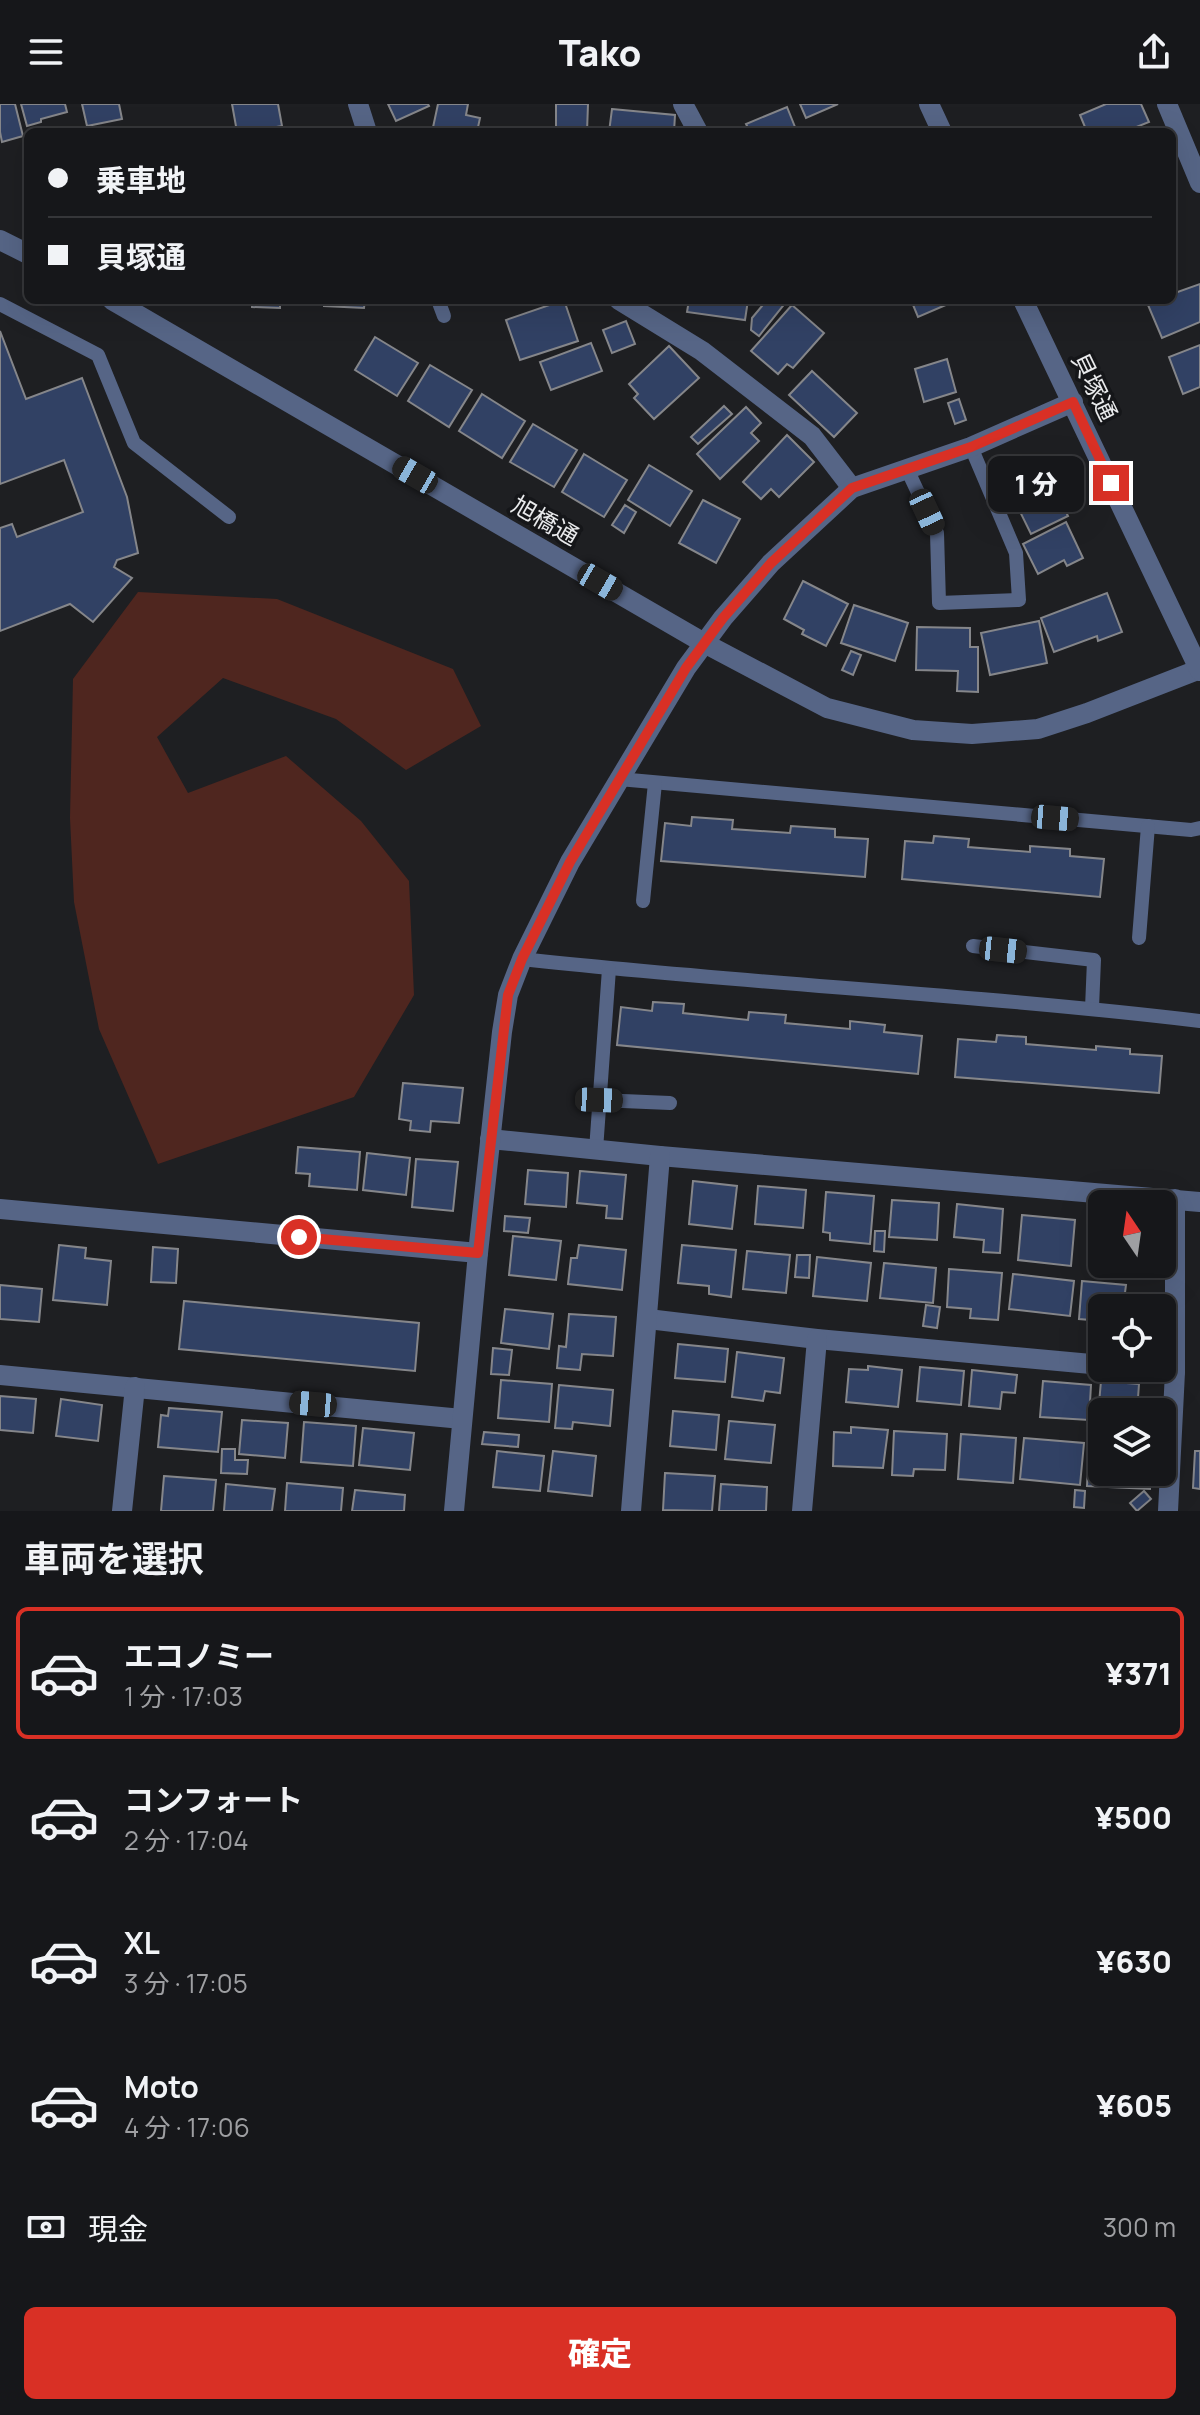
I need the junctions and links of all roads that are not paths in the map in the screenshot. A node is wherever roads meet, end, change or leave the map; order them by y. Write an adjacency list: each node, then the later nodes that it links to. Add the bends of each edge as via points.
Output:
1 (358, 104): 5 (street)
2 (683, 104): 6 (street)
3 (929, 104): 7 (street)
4 (1167, 104): 8 (street)
5 (366, 128)
6 (696, 128)
7 (940, 128)
8 (1200, 183)
9 (0, 240): 10 (street)
10 (24, 252)
11 (0, 304): 21 (lane, via 98,355 134,443)
12 (119, 304): 22 (street, 旭橋通)
13 (440, 304): 16 (lane)
14 (626, 304): 20 (street, via 702,351 812,436)
15 (1025, 304): 17 (street, 貝塚通)
16 (444, 316)
17 (1073, 402): 18 (street); 23 (street, 貝塚通)
18 (971, 447): 19 (street); 19 (lane, via 1016,553 1019,600 939,603 937,533)
19 (907, 469): 20 (street)
20 (852, 488): 22 (street, via 771,563)
21 (229, 517)
22 (704, 643): 23 (street, 旭橋通, via 827,708 913,730 972,734 1038,729); 24 (street)
23 (1200, 670)
24 (619, 779): 25 (lane); 31 (street)
25 (655, 783): 26 (lane); 28 (lane)
26 (1148, 826): 27 (lane); 29 (lane)
27 (1200, 828)
28 (643, 901)
29 (1139, 938)
30 (973, 946): 33 (lane, via 1094,960)
31 (522, 959): 32 (lane); 37 (street, via 508,995)
32 (609, 969): 33 (lane); 35 (lane)
33 (1092, 1008): 34 (lane)
34 (1200, 1021)
35 (599, 1100): 36 (lane); 38 (lane)
36 (670, 1103)
37 (490, 1139): 38 (street); 44 (street)
38 (596, 1150): 39 (street)
39 (660, 1156): 40 (street); 45 (street)
40 (1088, 1192)
41 (1176, 1199): 42 (street)
42 (1200, 1202)
43 (0, 1209): 44 (street)
44 (478, 1253): 51 (street)
45 (648, 1319): 46 (street); 55 (street)
46 (817, 1339): 47 (street); 52 (street)
47 (1088, 1364)
48 (0, 1375): 50 (street)
49 (1174, 1382): 57 (street)
50 (135, 1387): 51 (street); 53 (street)
51 (462, 1419): 54 (street)
52 (802, 1510): 56 (street)
53 (122, 1511)
54 (454, 1511)
55 (631, 1511)
56 (817, 1511)
57 (1168, 1511)

